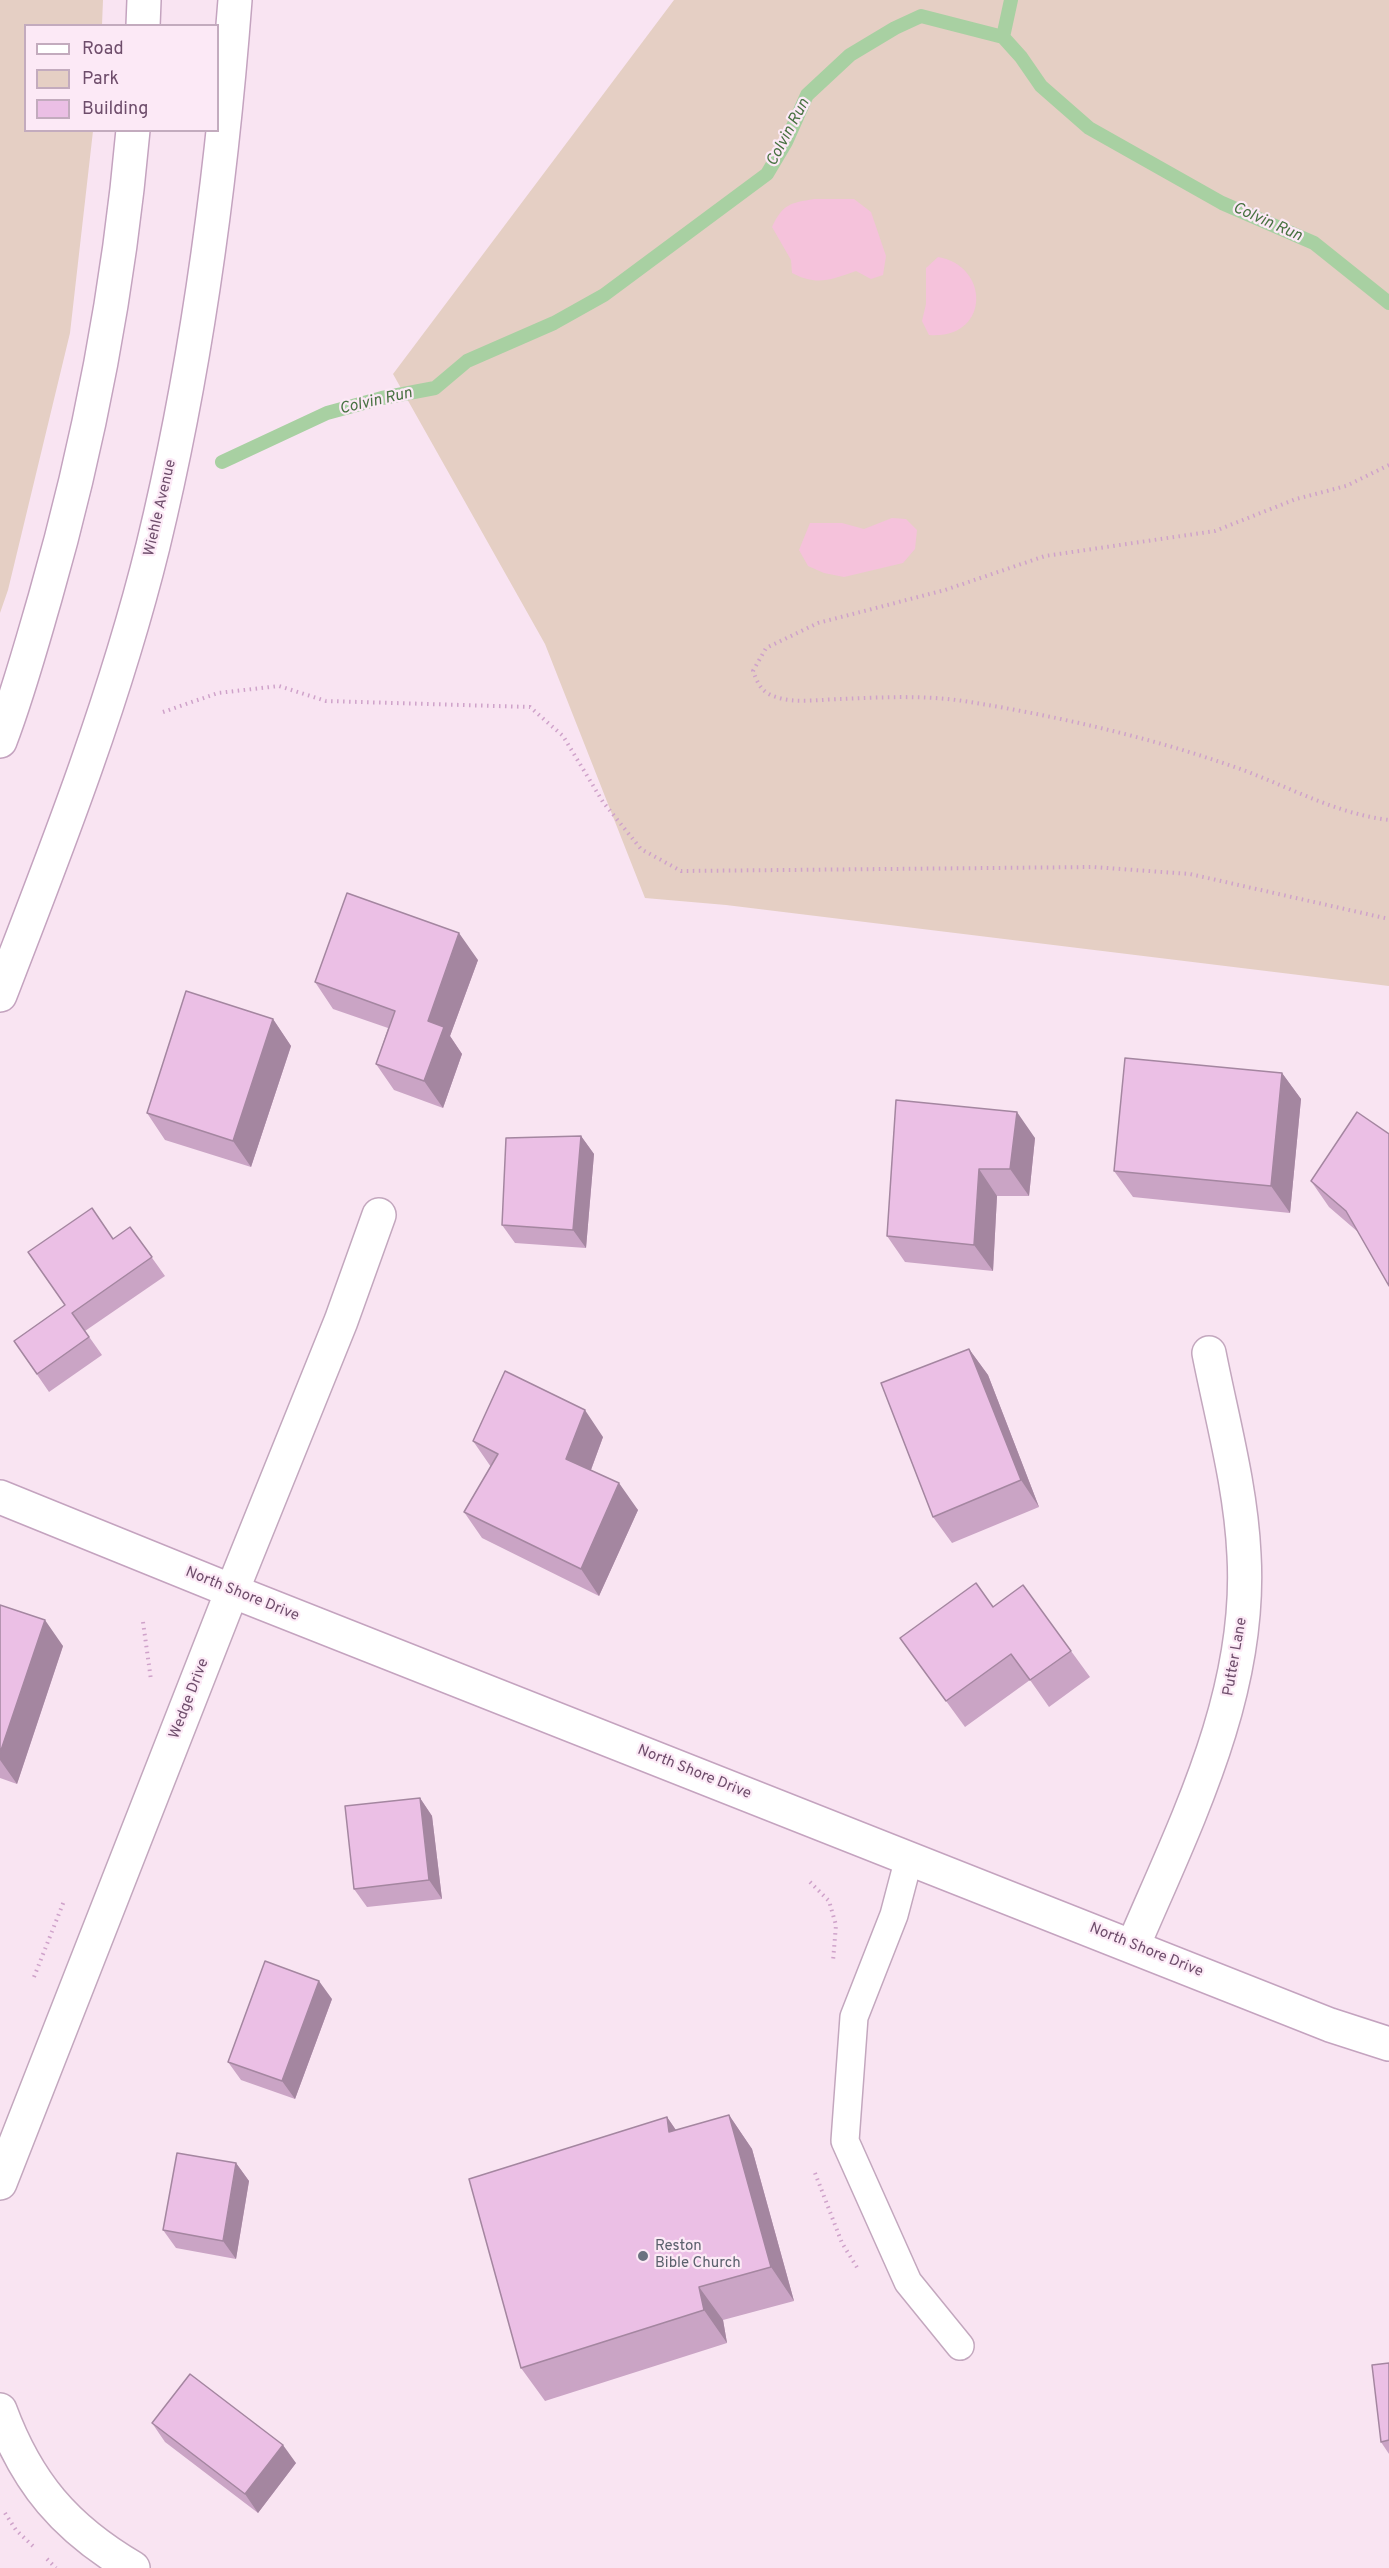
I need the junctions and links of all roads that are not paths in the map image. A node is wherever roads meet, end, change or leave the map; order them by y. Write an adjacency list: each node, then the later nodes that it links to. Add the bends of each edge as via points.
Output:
1 (144, 0): 3 (street)
2 (235, 0): 6 (street, Wiehle Avenue, via 217,203 189,380 153,547 103,717)
3 (143, 24)
4 (134, 132): 5 (street, via 101,366 65,529)
5 (0, 741)
6 (0, 995)
7 (379, 1215): 10 (street, Wedge Drive, via 341,1321)
8 (1209, 1353): 12 (street, Putter Lane, via 1233,1472 1244,1554 1244,1619 1232,1690 1201,1786)
9 (0, 1497): 10 (street, North Shore Drive)
10 (232, 1591): 11 (street, North Shore Drive); 14 (street, Wedge Drive)
11 (909, 1858): 12 (street, North Shore Drive); 15 (lane, via 894,1915 854,2017 845,2141 908,2282)
12 (1133, 1946): 13 (street, North Shore Drive, via 1330,2025)
13 (1389, 2044)
14 (0, 2183)
15 (960, 2346)
16 (0, 2410): 17 (street, via 13,2445 35,2482 73,2526)
17 (133, 2568)

